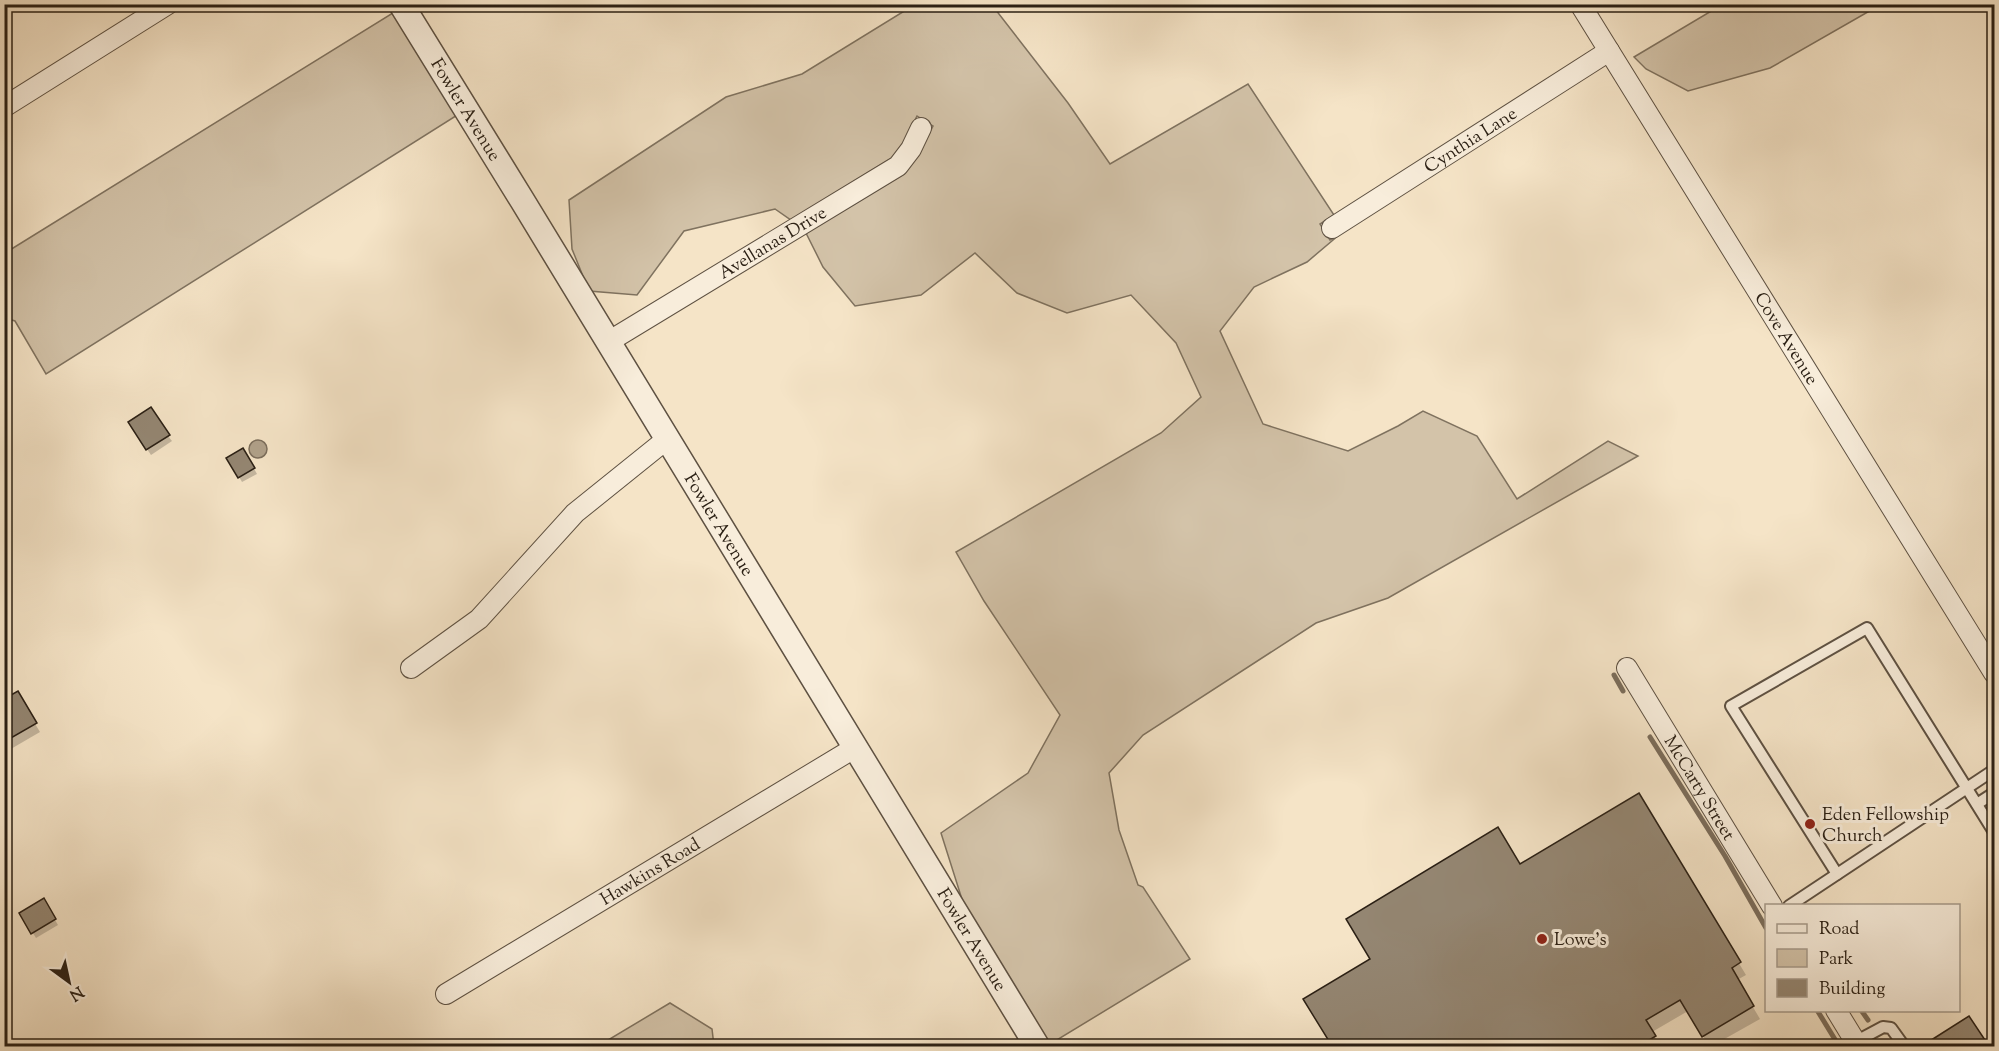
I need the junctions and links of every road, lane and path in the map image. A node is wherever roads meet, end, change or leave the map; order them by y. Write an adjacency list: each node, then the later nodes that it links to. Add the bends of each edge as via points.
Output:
1 (168, 4): 5 (street)
2 (401, 4): 8 (street, Fowler Avenue)
3 (1580, 4): 4 (street, Cove Avenue)
4 (1609, 51): 7 (street, Cynthia Lane); 10 (street, Cove Avenue)
5 (4, 106)
6 (921, 128): 8 (street, Avellanas Drive, via 898,166)
7 (1332, 228)
8 (608, 342): 9 (street, Fowler Avenue)
9 (667, 439): 11 (street, via 575,513 479,620); 14 (street, Fowler Avenue)
10 (1987, 645): 13 (street, Cove Avenue)
11 (411, 668)
12 (1627, 668): 21 (street, McCarty Street)
13 (1995, 673)
14 (855, 747): 23 (street, Hawkins Road); 26 (street, Fowler Avenue)
15 (1995, 770): 16 (lane)
16 (1968, 788): 18 (lane); 20 (lane); 20 (lane, via 1867,628 1731,706)
17 (1995, 793): 18 (lane)
18 (1977, 804): 19 (lane)
19 (1995, 832)
20 (1836, 874): 22 (lane)
21 (1771, 904)
22 (1792, 904)
23 (446, 994)
24 (1837, 1012): 25 (street)
25 (1857, 1045): 27 (lane, via 1883,1027 1891,1028)
26 (1037, 1047)
27 (1904, 1047)

